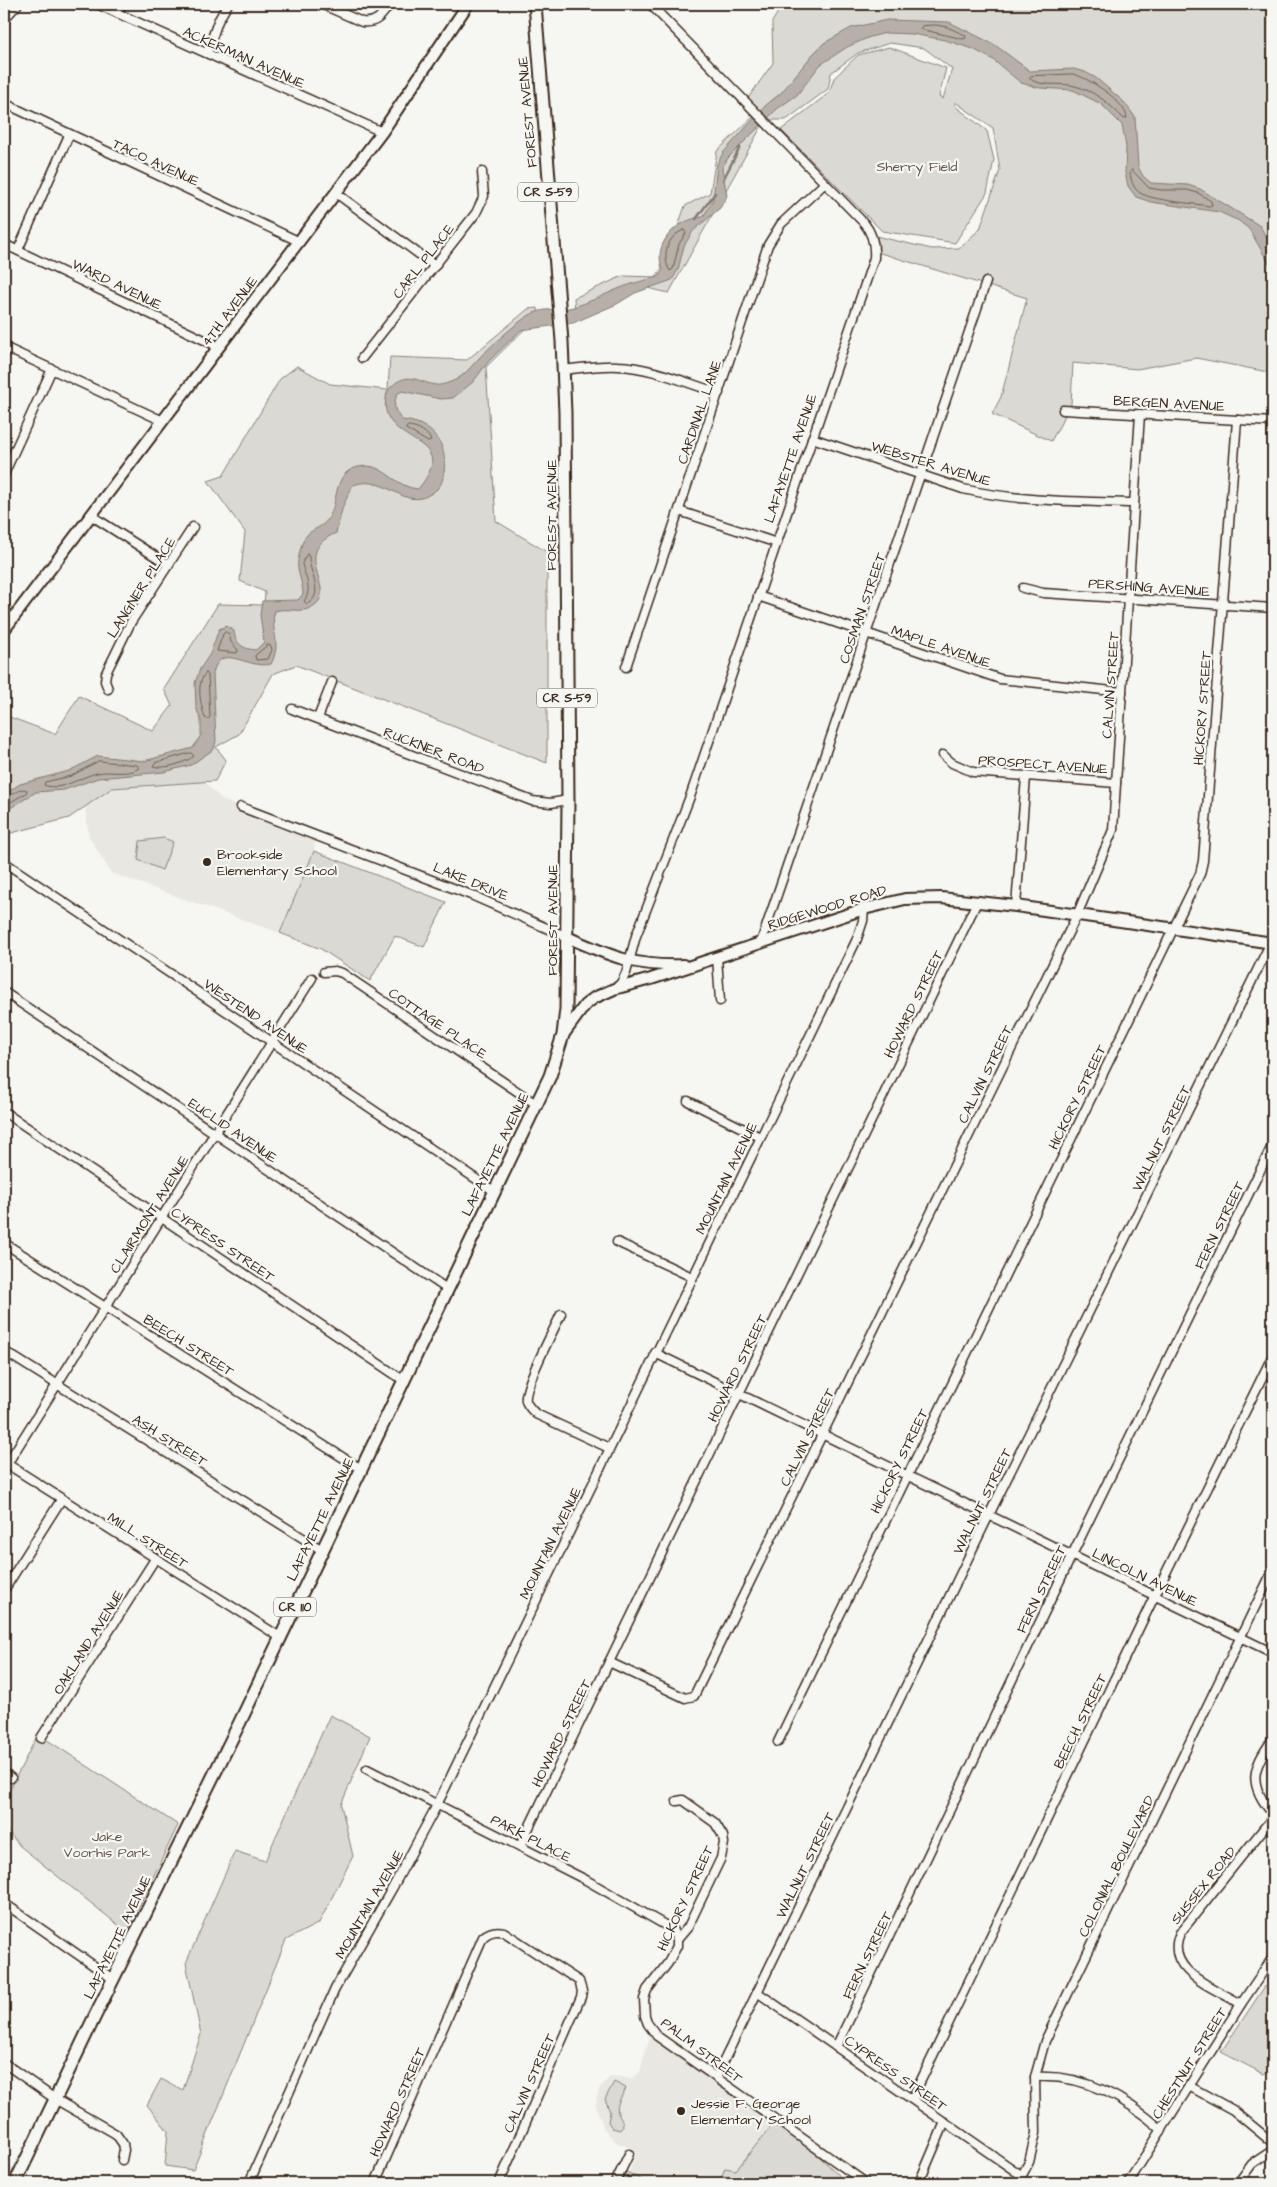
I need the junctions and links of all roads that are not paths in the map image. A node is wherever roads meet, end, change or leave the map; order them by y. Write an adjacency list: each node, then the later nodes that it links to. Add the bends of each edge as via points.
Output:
1 (18, 4): 11 (street)
2 (97, 4): 10 (street, ACKERMAN AVENUE)
3 (122, 4): 10 (street)
4 (228, 4): 12 (street)
5 (321, 4): 6 (street, via 368,23 380,18)
6 (390, 4)
7 (468, 4): 14 (main road, 4TH AVENUE)
8 (535, 4): 29 (main road, FOREST AVENUE / CR S-59)
9 (650, 4): 17 (street, LAFAYETTE AVENUE)
10 (117, 13): 12 (street, ACKERMAN AVENUE)
11 (4, 18)
12 (207, 53): 14 (street, ACKERMAN AVENUE)
13 (4, 103): 15 (street, TACO AVENUE)
14 (382, 132): 18 (main road, 4TH AVENUE)
15 (69, 135): 19 (street, TACO AVENUE); 21 (street)
16 (482, 172): 23 (street, CARL PLACE, via 481,204)
17 (825, 183): 30 (street, CARDINAL LANE, via 781,224 768,245); 36 (street, LAFAYETTE AVENUE, via 867,227 875,248)
18 (336, 193): 19 (main road, 4TH AVENUE); 23 (street)
19 (298, 241): 26 (main road, 4TH AVENUE)
20 (6, 244): 21 (street, WARD AVENUE); 22 (street)
21 (18, 250): 26 (street, WARD AVENUE)
22 (4, 254)
23 (435, 266): 27 (street, CARL PLACE)
24 (986, 282): 38 (street, COSMAN STREET)
25 (4, 347): 28 (street)
26 (219, 347): 34 (main road, 4TH AVENUE)
27 (362, 358)
28 (52, 369): 34 (street); 37 (street)
29 (563, 370): 30 (street, via 633,367); 61 (main road, FOREST AVENUE / CR S-59)
30 (719, 393): 40 (street, CARDINAL LANE)
31 (1063, 410): 32 (street, BERGEN AVENUE)
32 (1140, 414): 33 (street, BERGEN AVENUE); 39 (street, CALVIN STREET)
33 (1236, 420): 35 (street, BERGEN AVENUE); 48 (street, HICKORY STREET)
34 (163, 421): 41 (main road, 4TH AVENUE)
35 (1273, 422)
36 (812, 438): 38 (street, WEBSTER AVENUE); 43 (street, LAFAYETTE AVENUE)
37 (4, 474)
38 (921, 475): 39 (street, WEBSTER AVENUE, via 963,489 1015,499); 51 (street, COSMAN STREET)
39 (1134, 503): 47 (street, CALVIN STREET)
40 (679, 511): 43 (street); 52 (street, CARDINAL LANE)
41 (92, 516): 44 (street); 50 (main road, 4TH AVENUE)
42 (193, 527): 44 (street, LANGNER PLACE)
43 (777, 543): 46 (street, LAFAYETTE AVENUE)
44 (169, 565): 54 (street, LANGNER PLACE, via 131,622 106,674)
45 (1023, 588): 47 (street, PERSHING AVENUE)
46 (758, 596): 51 (street, MAPLE AVENUE); 73 (street, LAFAYETTE AVENUE, via 691,794)
47 (1128, 598): 48 (street, PERSHING AVENUE); 55 (street, CALVIN STREET)
48 (1223, 604): 49 (street, PERSHING AVENUE); 68 (street, HICKORY STREET, via 1203,861)
49 (1273, 608)
50 (4, 630)
51 (867, 634): 55 (street, MAPLE AVENUE, via 1000,680); 71 (street, COSMAN STREET)
52 (626, 668)
53 (332, 682): 57 (street)
54 (108, 689)
55 (1122, 692): 60 (street, CALVIN STREET)
56 (292, 709): 57 (street, RUCKNER ROAD)
57 (318, 718): 61 (street, RUCKNER ROAD, via 532,802)
58 (943, 755): 59 (street, PROSPECT AVENUE, via 952,763 973,772)
59 (1026, 777): 60 (street, PROSPECT AVENUE); 65 (street)
60 (1116, 783): 67 (street, CALVIN STREET, via 1113,830)
61 (568, 800): 69 (main road, FOREST AVENUE / CR S-59)
62 (241, 807): 69 (street, LAKE DRIVE, via 462,892)
63 (4, 862): 81 (street, WESTEND AVENUE)
64 (977, 902): 65 (main road, RIDGEWOOD ROAD / CR 110); 66 (main road, RIDGEWOOD ROAD / CR 110, via 921,898 895,900); 101 (street, HOWARD STREET)
65 (1016, 906): 67 (main road, RIDGEWOOD ROAD / CR 110)
66 (864, 909): 71 (main road, RIDGEWOOD ROAD / CR 110); 86 (street, MOUNTAIN AVENUE, via 857,939)
67 (1077, 915): 68 (main road, RIDGEWOOD ROAD / CR 110); 102 (street, CALVIN STREET)
68 (1174, 928): 70 (main road, RIDGEWOOD ROAD / CR 110); 106 (street, HICKORY STREET)
69 (567, 937): 73 (main road, LAKE DRIVE); 80 (main road, FOREST AVENUE / CR S-59)
70 (1272, 941): 108 (street, WALNUT STREET)
71 (762, 942): 72 (main road, RIDGEWOOD ROAD / CR 110)
72 (717, 957): 74 (main road, RIDGEWOOD ROAD / CR 110); 79 (street)
73 (628, 961): 74 (main road, LAKE DRIVE, via 658,966); 77 (street, LAFAYETTE AVENUE, via 624,979)
74 (694, 964): 77 (main road, RIDGEWOOD ROAD / CR 110)
75 (324, 972): 83 (street, COTTAGE PLACE, via 342,974)
76 (312, 978): 81 (street, CLAIRMONT AVENUE)
77 (614, 989): 80 (main road, RIDGEWOOD ROAD / CR 110, via 585,1005)
78 (4, 992): 85 (street, EUCLID AVENUE)
79 (720, 1001)
80 (563, 1031): 83 (main road, LAFAYETTE AVENUE / CR 110, via 550,1076)
81 (272, 1041): 85 (street, CLAIRMONT AVENUE); 88 (street, WESTEND AVENUE)
82 (688, 1101): 86 (street)
83 (536, 1104): 88 (main road, LAFAYETTE AVENUE / CR 110)
84 (4, 1112): 89 (street, CYPRESS STREET)
85 (214, 1133): 89 (street, CLAIRMONT AVENUE); 93 (street, EUCLID AVENUE)
86 (760, 1137): 92 (street, MOUNTAIN AVENUE)
87 (1273, 1144): 110 (street, FERN STREET)
88 (494, 1191): 93 (main road, LAFAYETTE AVENUE / CR 110)
89 (161, 1218): 94 (street, CLAIRMONT AVENUE); 99 (street, CYPRESS STREET)
90 (617, 1242): 92 (street)
91 (4, 1244): 94 (street, BEECH STREET)
92 (692, 1277): 97 (street, MOUNTAIN AVENUE)
93 (447, 1289): 99 (main road, LAFAYETTE AVENUE / CR 110)
94 (105, 1307): 100 (street, CLAIRMONT AVENUE); 105 (street, BEECH STREET)
95 (561, 1314): 103 (street, via 530,1381 526,1400 536,1414)
96 (4, 1351): 100 (street, ASH STREET)
97 (655, 1352): 101 (street, LINCOLN AVENUE); 103 (street, MOUNTAIN AVENUE)
98 (1273, 1354): 114 (street, BEECH STREET)
99 (403, 1380): 105 (main road, LAFAYETTE AVENUE / CR 110)
100 (57, 1384): 104 (street, CLAIRMONT AVENUE); 109 (street, ASH STREET)
101 (738, 1393): 102 (street, LINCOLN AVENUE); 118 (street, HOWARD STREET)
102 (822, 1434): 106 (street, LINCOLN AVENUE); 118 (street, CALVIN STREET, via 694,1696 685,1698)
103 (609, 1448): 126 (street, MOUNTAIN AVENUE)
104 (5, 1463): 107 (street, MILL STREET)
105 (361, 1468): 109 (main road, LAFAYETTE AVENUE / CR 110)
106 (906, 1474): 108 (street, LINCOLN AVENUE); 121 (street, HICKORY STREET)
107 (61, 1500): 111 (street, MILL STREET); 113 (street)
108 (989, 1514): 110 (street, LINCOLN AVENUE); 133 (street, WALNUT STREET)
109 (322, 1550): 115 (main road, LAFAYETTE AVENUE / CR 110)
110 (1072, 1555): 114 (street, LINCOLN AVENUE); 137 (street, FERN STREET)
111 (155, 1559): 115 (street, MILL STREET); 119 (street, OAKLAND AVENUE)
112 (1273, 1570): 116 (street, COLONIAL BOULEVARD)
113 (4, 1590)
114 (1155, 1595): 116 (street, LINCOLN AVENUE); 143 (street, BEECH STREET)
115 (280, 1637): 132 (main road, LAFAYETTE AVENUE / CR 110)
116 (1241, 1637): 117 (street, LINCOLN AVENUE); 140 (street, COLONIAL BOULEVARD, via 1045,2041)
117 (1273, 1653)
118 (609, 1662): 128 (street, HOWARD STREET)
119 (41, 1738)
120 (1273, 1739): 127 (street, SUSSEX ROAD, via 1260,1757 1256,1773 1261,1796)
121 (778, 1742)
122 (367, 1769): 126 (street, PARK PLACE)
123 (4, 1773): 124 (street)
124 (11, 1778)
125 (676, 1801): 130 (street, HICKORY STREET, via 683,1800 715,1823 724,1843 688,1927)
126 (437, 1805): 128 (street, PARK PLACE); 152 (street, MOUNTAIN AVENUE, via 335,1990)
127 (1273, 1815): 136 (street, SUSSEX ROAD, via 1180,1933 1176,1943 1178,1959 1187,1972)
128 (520, 1846): 130 (street, PARK PLACE, via 672,1929)
129 (4, 1904): 132 (street)
130 (677, 1940): 134 (street, HICKORY STREET, via 668,1963)
131 (1273, 1957): 136 (street, CHESTNUT STREET)
132 (113, 1979): 142 (main road, LAFAYETTE AVENUE / CR 110)
133 (757, 1992): 137 (street, CYPRESS STREET); 139 (street, WALNUT STREET)
134 (646, 1993): 139 (street, PALM STREET, via 645,2016 653,2032)
135 (582, 1994): 153 (street, HOWARD STREET, via 579,1981 504,1932 498,1930 483,1937); 154 (street, CALVIN STREET)
136 (1241, 2004): 141 (street, CHESTNUT STREET)
137 (836, 2047): 143 (street, CYPRESS STREET)
138 (4, 2063): 142 (street)
139 (716, 2077): 156 (street, PALM STREET)
140 (1035, 2077): 145 (street, via 1062,2077 1095,2086 1132,2106); 150 (street, COLONIAL BOULEVARD, via 1036,2133)
141 (1189, 2086): 145 (street, CHESTNUT STREET); 146 (street, via 1233,2110)
142 (55, 2099): 149 (street, via 116,2134 123,2144); 151 (main road, LAFAYETTE AVENUE / CR 110)
143 (912, 2099): 144 (street, CYPRESS STREET)
144 (944, 2122): 150 (street, CYPRESS STREET); 157 (street)
145 (1162, 2130): 159 (street, CHESTNUT STREET)
146 (1273, 2143)
147 (1273, 2150): 160 (street, via 1252,2164)
148 (629, 2154): 155 (street)
149 (122, 2160)
150 (1021, 2175): 158 (street, COLONIAL BOULEVARD)
151 (15, 2183)
152 (249, 2183)
153 (375, 2183)
154 (499, 2183)
155 (615, 2183)
156 (866, 2183)
157 (919, 2183)
158 (1018, 2183)
159 (1128, 2183)
160 (1238, 2183)

